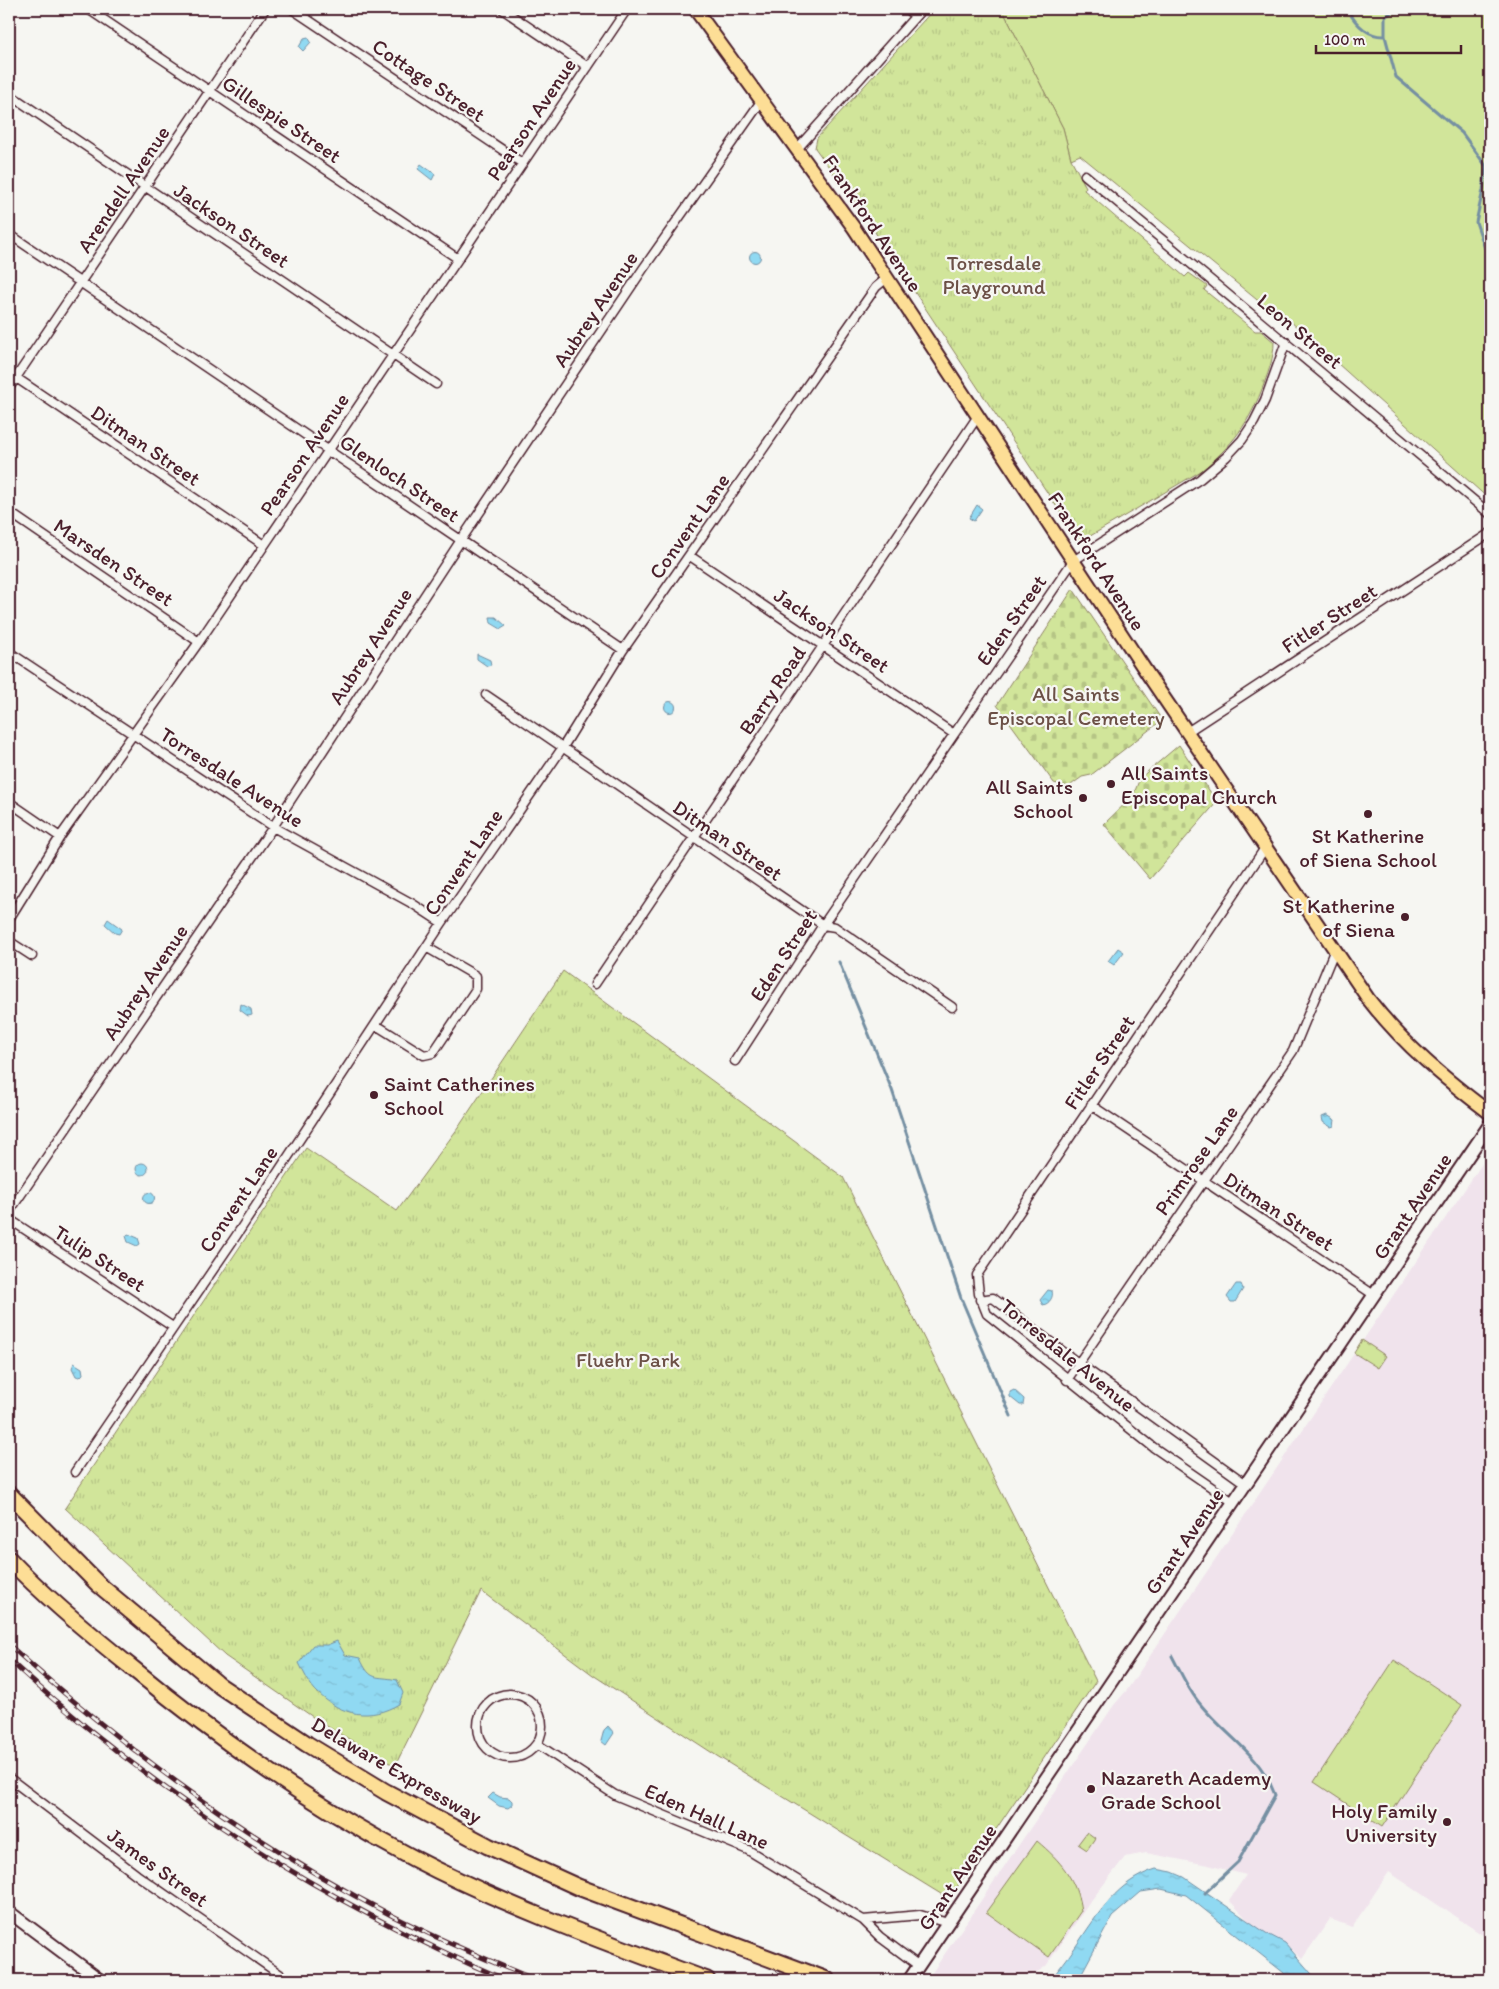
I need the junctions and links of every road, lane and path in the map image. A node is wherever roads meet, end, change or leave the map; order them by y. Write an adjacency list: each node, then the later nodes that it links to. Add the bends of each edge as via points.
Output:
1 (88, 9): 11 (street, Gillespie Street)
2 (266, 9): 11 (street, Arendell Avenue)
3 (292, 9): 15 (street, Cottage Street)
4 (502, 9): 10 (street)
5 (627, 9): 10 (street, Pearson Avenue)
6 (695, 9): 13 (main road, Frankford Avenue)
7 (907, 9): 9 (street)
8 (922, 9): 9 (street)
9 (915, 16): 14 (street)
10 (588, 67): 15 (street, Pearson Avenue)
11 (210, 91): 17 (street, Arendell Avenue); 19 (street, Gillespie Street)
12 (9, 94): 17 (street, Jackson Street)
13 (762, 100): 14 (main road, Frankford Avenue); 32 (street, Aubrey Avenue, via 643,269)
14 (797, 149): 20 (main road, Frankford Avenue)
15 (522, 163): 19 (street, Pearson Avenue)
16 (1086, 175): 22 (street, Leon Street)
17 (145, 187): 21 (street, Arendell Avenue); 23 (street, Jackson Street)
18 (9, 234): 21 (street, Glenloch Street)
19 (457, 258): 23 (street, Pearson Avenue)
20 (887, 278): 27 (main road, Frankford Avenue); 34 (street, Convent Lane, via 876,287)
21 (80, 282): 24 (street, Arendell Avenue); 28 (street, Glenloch Street)
22 (1286, 342): 30 (street, Leon Street); 35 (street, Eden Street, via 1254,422 1226,457 1200,479)
23 (391, 355): 25 (street, Jackson Street); 28 (street, Pearson Avenue)
24 (12, 375): 26 (street, Arendell Avenue); 33 (street, Ditman Street)
25 (436, 384)
26 (9, 388)
27 (978, 416): 35 (main road, Frankford Avenue); 37 (street, Barry Road)
28 (328, 450): 32 (street, Glenloch Street); 33 (street, Pearson Avenue)
29 (9, 512): 36 (street, Marsden Street)
30 (1490, 514)
31 (1490, 534): 41 (street, Fitler Street)
32 (461, 540): 38 (street, Glenloch Street); 46 (street, Aubrey Avenue)
33 (264, 545): 36 (street, Pearson Avenue)
34 (690, 556): 37 (street, Jackson Street); 38 (street, Convent Lane)
35 (1073, 561): 41 (main road, Frankford Avenue); 42 (street, Eden Street)
36 (199, 642): 43 (street, Pearson Avenue)
37 (823, 645): 42 (street, Jackson Street); 48 (street, Barry Road)
38 (623, 650): 44 (street, Convent Lane)
39 (9, 652): 43 (street, Torresdale Avenue)
40 (486, 695): 44 (street, Ditman Street)
41 (1187, 732): 49 (main road, Frankford Avenue)
42 (954, 734): 52 (street, Eden Street)
43 (133, 735): 46 (street, Torresdale Avenue); 47 (street, Pearson Avenue)
44 (563, 747): 48 (street, Ditman Street); 51 (street, Convent Lane)
45 (9, 802): 47 (street)
46 (273, 827): 51 (street, Torresdale Avenue); 65 (street, Aubrey Avenue)
47 (60, 837): 50 (street, Pearson Avenue)
48 (693, 838): 52 (street, Ditman Street); 57 (street, Barry Road)
49 (1265, 848): 55 (main road, Frankford Avenue); 61 (street, Fitler Street)
50 (9, 919)
51 (442, 923): 54 (street, Convent Lane)
52 (823, 925): 58 (street, Ditman Street, via 835,927); 60 (street, Eden Street)
53 (9, 941): 56 (street)
54 (426, 947): 59 (street, Convent Lane); 59 (street, via 476,976 476,989 429,1055 424,1055)
55 (1335, 950): 62 (main road, Frankford Avenue, via 1377,1010 1404,1041 1444,1078); 64 (street, Primrose Lane, via 1293,1051)
56 (32, 956)
57 (595, 984)
58 (952, 1007)
59 (376, 1024): 69 (street, Convent Lane)
60 (735, 1061)
61 (1091, 1105): 64 (street, Ditman Street); 68 (street, Fitler Street, via 981,1266 977,1275)
62 (1490, 1113)
63 (1490, 1124): 67 (street, Grant Avenue)
64 (1202, 1182): 67 (street, Ditman Street); 70 (street, Primrose Lane)
65 (9, 1212)
66 (9, 1219): 69 (street, Tulip Street)
67 (1374, 1295): 73 (street, Grant Avenue)
68 (980, 1300): 70 (street, Torresdale Avenue, via 993,1298); 71 (street, Torresdale Avenue, via 987,1314)
69 (173, 1327): 72 (street, Convent Lane)
70 (1078, 1363): 71 (street, Primrose Lane); 73 (street, Torresdale Avenue)
71 (1067, 1380): 75 (street, Torresdale Avenue, via 1153,1447)
72 (75, 1472)
73 (1246, 1484): 75 (street, Grant Avenue)
74 (9, 1494): 86 (highway, Delaware Expressway, via 98,1584 220,1686 386,1792 488,1846 578,1887)
75 (1233, 1502): 81 (street, Grant Avenue)
76 (9, 1558): 85 (highway, via 106,1647 196,1720 260,1766 329,1809 413,1858 547,1920)
77 (537, 1744): 77 (street, via 542,1725 539,1712 531,1701 519,1695 506,1694 484,1708 479,1720 479,1734 485,1746 495,1754 515,1758); 80 (street, Eden Hall Lane, via 615,1795 748,1850)
78 (9, 1778): 84 (street, James Street, via 138,1875)
79 (9, 1912): 83 (street)
80 (863, 1920): 81 (street, via 920,1915); 82 (street, Eden Hall Lane)
81 (948, 1923): 82 (street, Grant Avenue)
82 (919, 1966): 87 (street, Grant Avenue)
83 (100, 1980)
84 (288, 1980)
85 (707, 1980)
86 (827, 1980)
87 (909, 1980)

